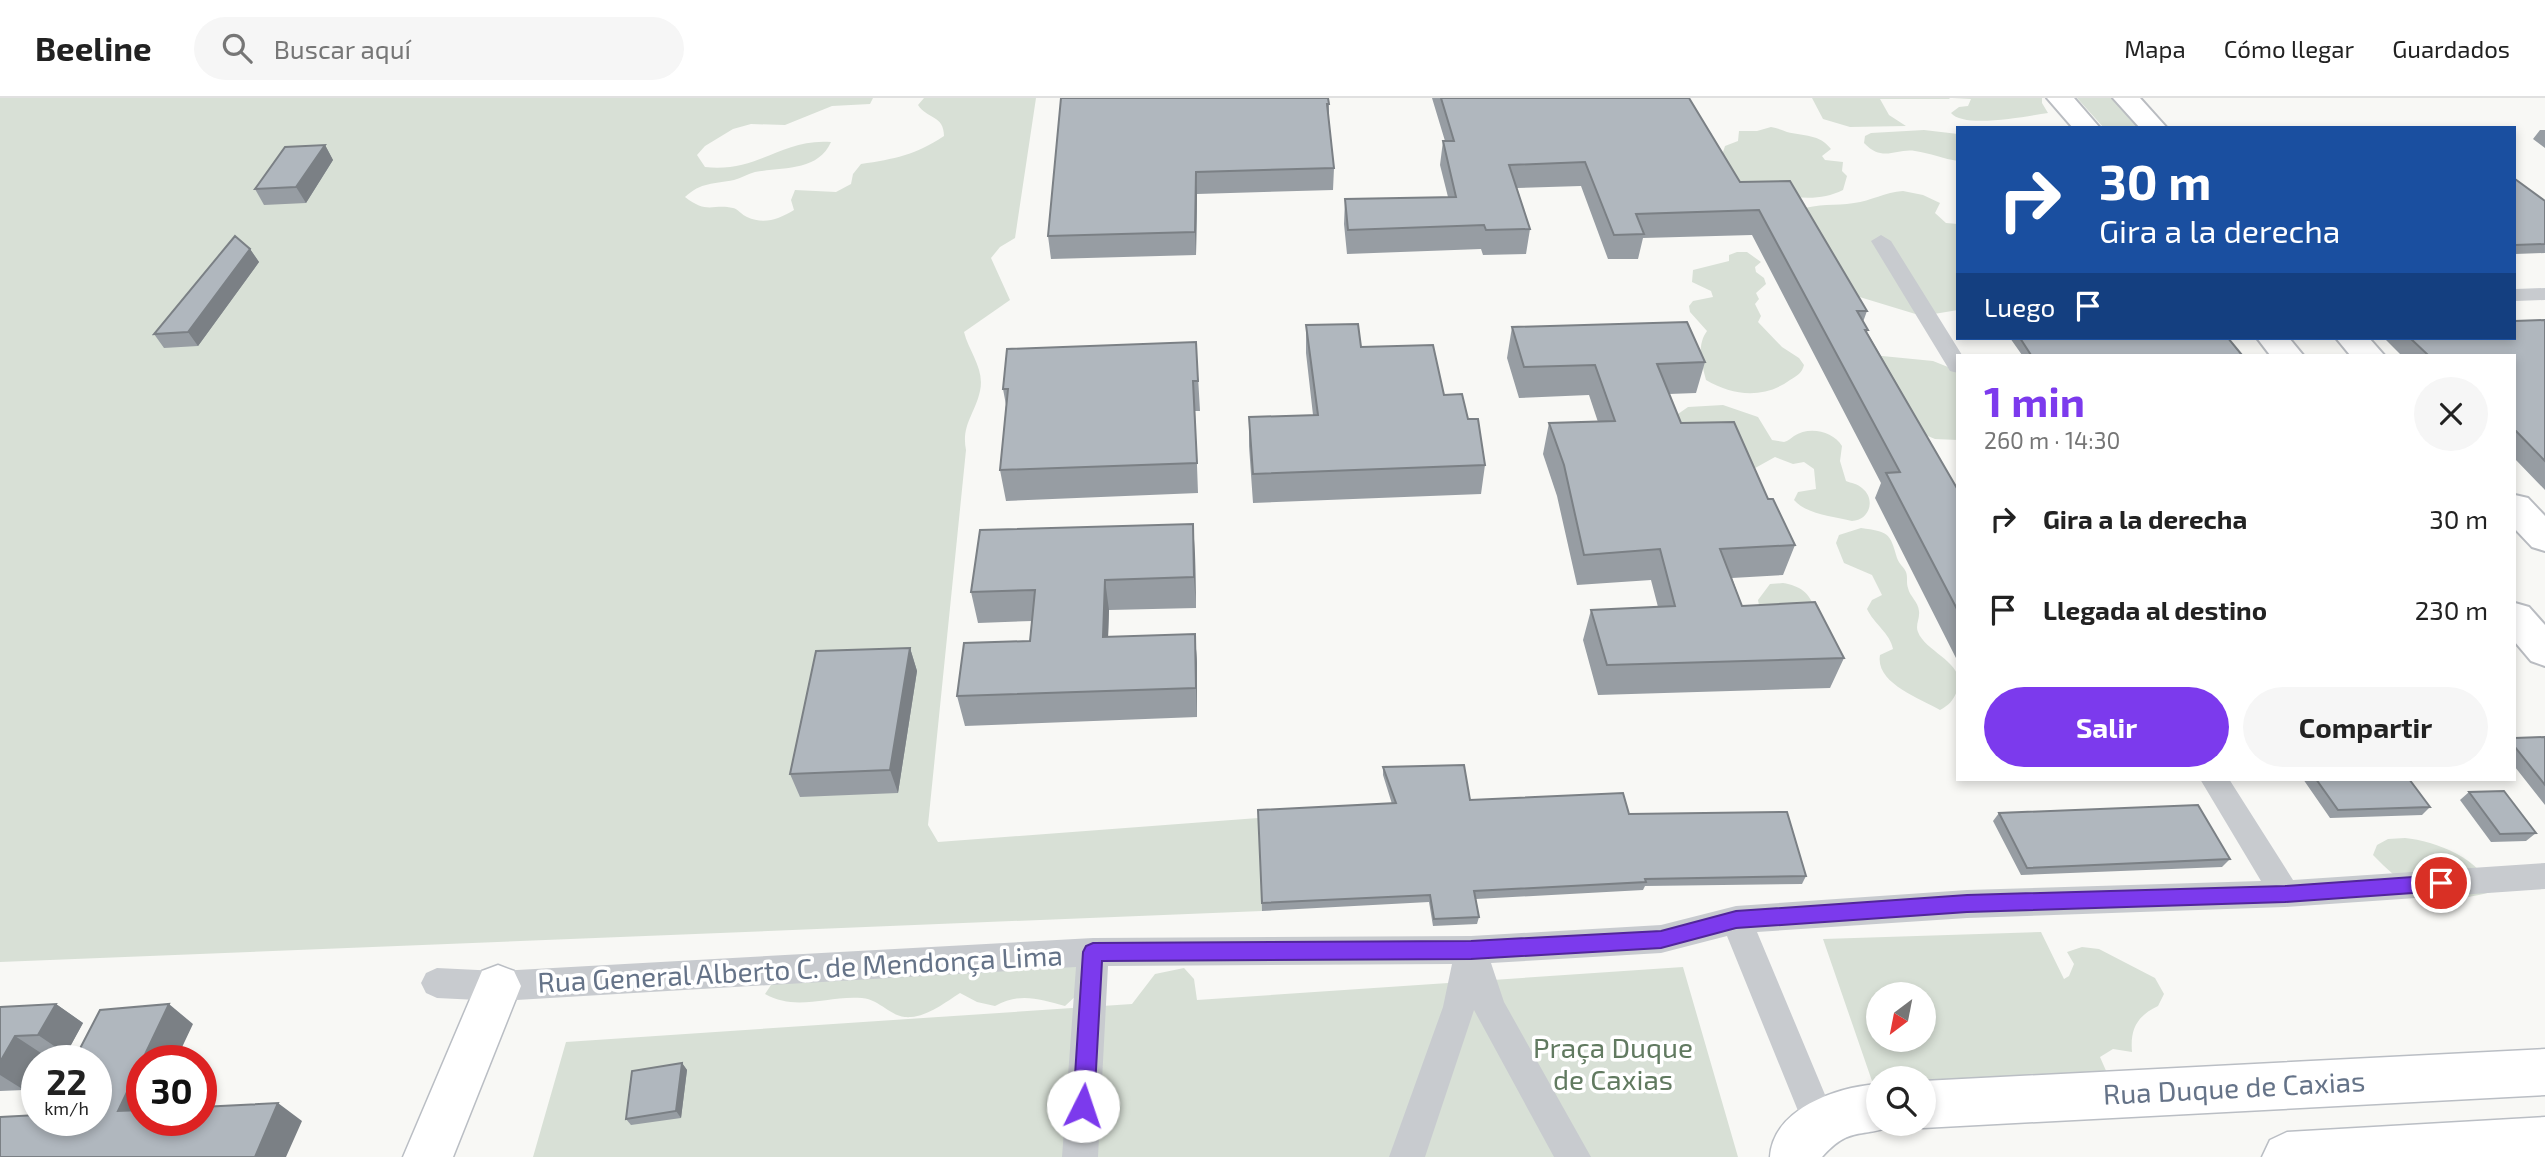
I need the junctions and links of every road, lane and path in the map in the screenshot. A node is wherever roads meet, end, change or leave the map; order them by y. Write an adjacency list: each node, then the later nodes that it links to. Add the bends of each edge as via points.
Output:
1 (2060, 98): 3 (main road)
2 (2126, 98): 4 (main road)
3 (2085, 126)
4 (2152, 126)
5 (1881, 241): 12 (street)
6 (2545, 294): 7 (street)
7 (2516, 295)
8 (2274, 340): 10 (main road)
9 (2353, 340): 11 (main road)
10 (2286, 354)
11 (2367, 354)
12 (1956, 363)
13 (2516, 508): 14 (main road)
14 (2545, 538)
15 (2516, 618): 16 (main road)
16 (2545, 652)
17 (2215, 781): 19 (street)
18 (2545, 876): 19 (street, Rua General Alberto C. de Mendonça Lima)
19 (2285, 894): 20 (street, Rua General Alberto C. de Mendonça Lima, via 1967,904)
20 (1736, 920): 21 (street, Rua General Alberto C. de Mendonça Lima, via 1661,939); 28 (street)
21 (1471, 950): 22 (street, Rua General Alberto C. de Mendonça Lima); 32 (street, via 1459,1007); 33 (street, via 1490,1008)
22 (1093, 952): 24 (street, Rua General Alberto C. de Mendonça Lima); 31 (street)
23 (437, 983): 24 (street, Rua General Alberto C. de Mendonça Lima)
24 (498, 986): 30 (main road)
25 (2545, 1072): 26 (main road, Rua Duque de Caxias)
26 (1936, 1104)
27 (1866, 1109): 28 (main road, via 1855,1109)
28 (1807, 1139)
29 (2545, 1141): 34 (main road)
30 (428, 1157)
31 (1080, 1157)
32 (1407, 1157)
33 (1573, 1157)
34 (2287, 1157)

